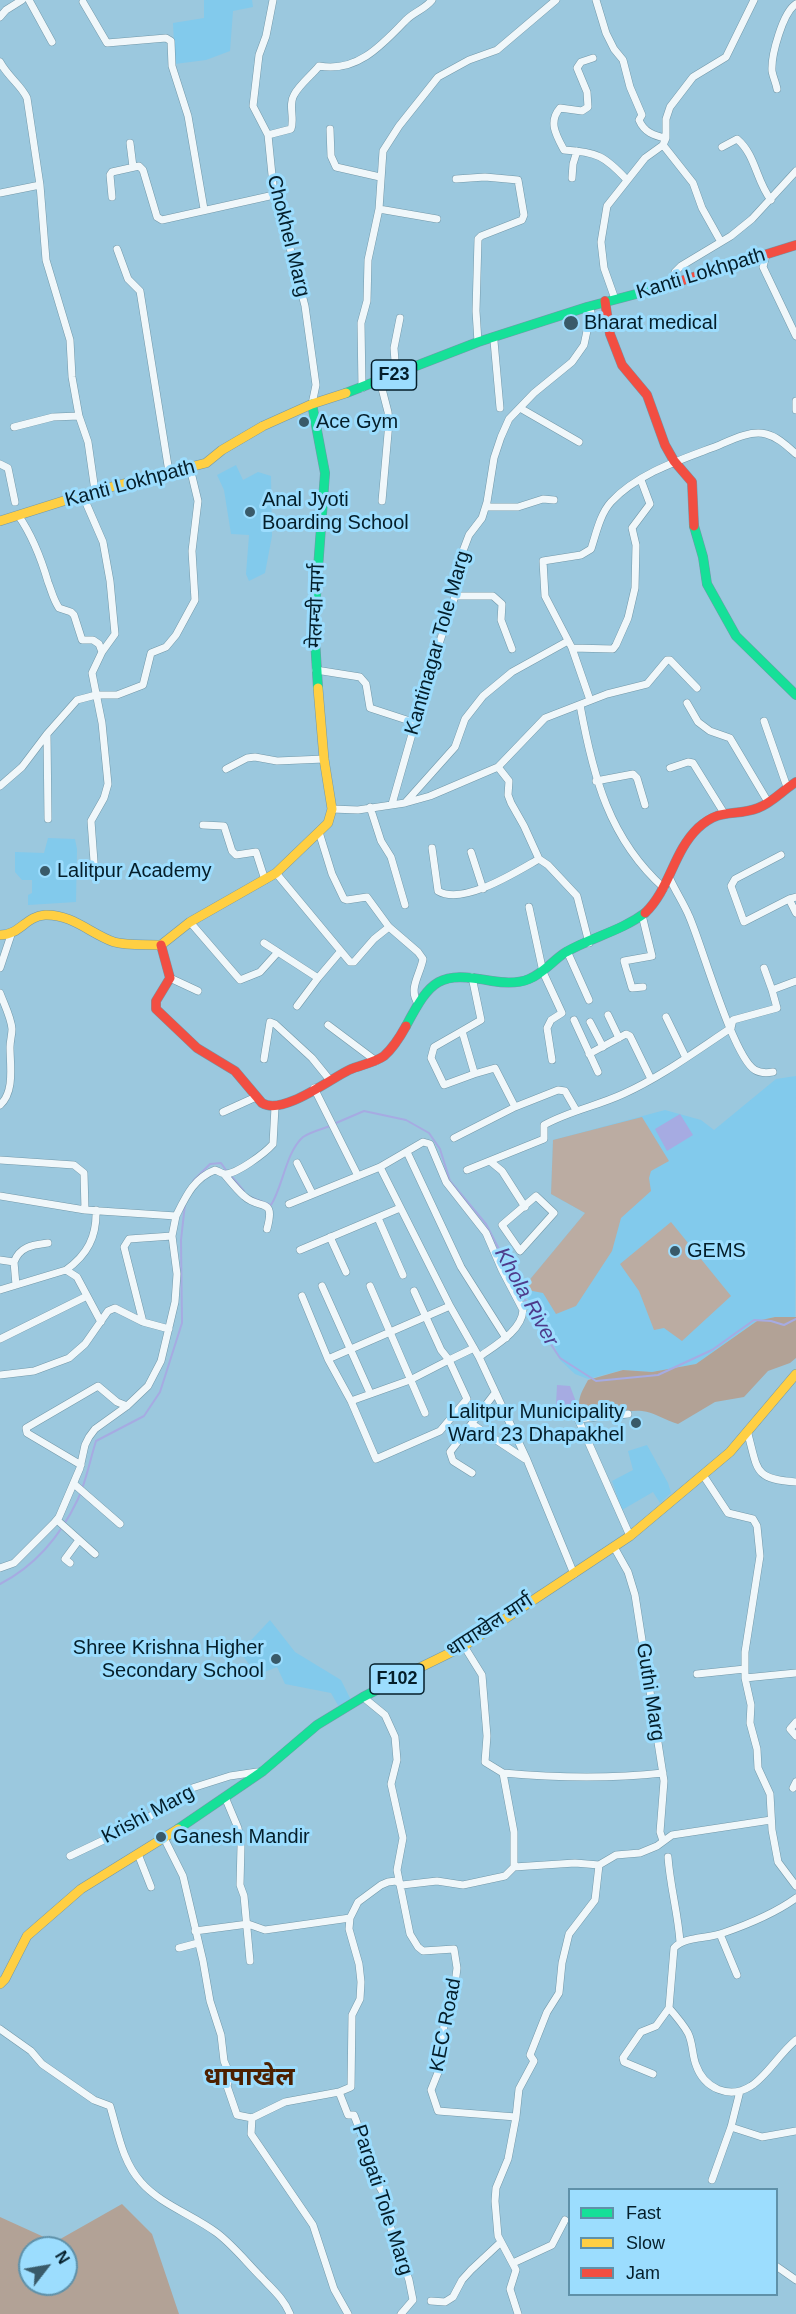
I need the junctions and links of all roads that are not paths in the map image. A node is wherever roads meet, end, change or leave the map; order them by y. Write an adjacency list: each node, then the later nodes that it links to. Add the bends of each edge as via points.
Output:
1 (22, 0): 10 (street)
2 (29, 0): 11 (street)
3 (273, 0): 16 (street, Chokhel Marg, via 259,55 253,106)
4 (432, 0): 16 (street, via 374,52 343,66 319,66 293,96 291,129)
5 (556, 0): 23 (street, via 497,50 438,77 383,151)
6 (596, 0): 17 (street, via 606,33 623,60 642,115 640,123)
7 (754, 0): 17 (street, via 726,57 693,77 670,107)
8 (83, 2): 32 (street, via 107,43 166,38 171,41 172,66 188,116)
9 (796, 4): 14 (street, via 780,32 774,56 772,70)
10 (0, 18)
11 (52, 42)
12 (593, 58): 20 (street, via 580,62 577,68 587,92 588,107 582,111 560,108 553,125 564,150)
13 (0, 62): 27 (street, via 27,98)
14 (777, 89)
15 (330, 129): 23 (street, via 331,156 336,167)
16 (268, 135): 29 (street, Chokhel Marg)
17 (665, 142): 26 (street); 35 (street, via 693,183)
18 (130, 143): 21 (street)
19 (722, 147): 31 (street, via 737,139 747,148)
20 (577, 150): 24 (street); 26 (street, via 605,158)
21 (133, 167): 30 (street, via 110,175); 32 (street, via 143,170 159,219)
22 (796, 171): 31 (street)
23 (380, 177): 33 (street)
24 (572, 178)
25 (456, 179): 45 (street, via 518,180 524,215 522,220 478,239)
26 (627, 180): 40 (street, via 607,206 601,242)
27 (40, 185): 28 (street); 54 (street, via 46,260 70,340)
28 (0, 193)
29 (274, 195): 32 (street); 50 (street, Chokhel Marg, via 286,223 305,306 316,385)
30 (112, 197)
31 (771, 200): 35 (street)
32 (204, 209)
33 (379, 209): 34 (street); 48 (street, via 368,260 362,323)
34 (437, 219)
35 (721, 242): 39 (street, via 681,266)
36 (796, 245): 38 (main road, Kanti Lokhpath / F23)
37 (117, 249): 61 (street, via 128,279 140,291)
38 (766, 255): 39 (main road, Kanti Lokhpath / F23); 43 (street, via 763,267)
39 (672, 284): 40 (main road, Kanti Lokhpath / F23)
40 (610, 300): 41 (main road, Kanti Lokhpath / F23); 58 (main road, via 610,334 622,365 647,395)
41 (587, 307): 44 (main road, Kanti Lokhpath / F23); 52 (street, Kantinagar Tole Marg, via 591,312 584,345 572,362)
42 (400, 318): 46 (street, via 394,348)
43 (796, 336)
44 (492, 338): 45 (main road, Kanti Lokhpath / F23); 51 (street)
45 (478, 342): 46 (main road, Kanti Lokhpath / F23)
46 (396, 374): 47 (main road, Kanti Lokhpath / F23)
47 (380, 381): 48 (main road, Kanti Lokhpath / F23); 65 (street, via 389,422)
48 (362, 388): 50 (main road, Kanti Lokhpath / F23)
49 (796, 401): 53 (street)
50 (312, 404): 60 (main road, Kanti Lokhpath / F23, via 263,426 206,463); 75 (main road, मेलम्ची मार्ग, via 325,473 316,590)
51 (500, 408)
52 (520, 408): 56 (street); 68 (street, Kantinagar Tole Marg, via 509,419 494,458)
53 (796, 410)
54 (80, 416): 55 (street, via 53,417); 63 (street)
55 (14, 427)
56 (579, 441)
57 (796, 454): 58 (street, via 779,439 764,433 740,436)
58 (674, 461): 62 (street); 78 (main road, via 692,482 695,533 707,584 719,609 745,647)
59 (0, 464): 67 (street, via 8,468)
60 (190, 468): 61 (main road, Kanti Lokhpath / F23); 77 (street, via 198,501 192,551 192,608 166,647 151,653 143,685 117,695)
61 (169, 472): 63 (main road, Kanti Lokhpath / F23)
62 (641, 480): 72 (street, via 650,504 632,528 636,545 634,588 624,628 613,649); 72 (street, via 609,504 591,549 581,555 543,561 545,596)
63 (95, 491): 64 (main road, Kanti Lokhpath / F23)
64 (83, 496): 69 (main road, Kanti Lokhpath / F23); 74 (street, via 103,542 110,581 115,634)
65 (382, 501)
66 (554, 501): 68 (street, via 543,499 509,508)
67 (15, 502)
68 (486, 507): 71 (street, Kantinagar Tole Marg, via 458,564)
69 (18, 515): 70 (main road, Kanti Lokhpath / F23); 74 (street, via 31,536 51,596 59,608 74,615 82,640 93,640)
70 (0, 521)
71 (455, 596): 73 (street, via 497,598 502,604 501,620); 83 (street, Kantinagar Tole Marg)
72 (570, 644): 79 (street); 93 (street, via 512,672 483,696 465,719 455,747)
73 (512, 649)
74 (102, 652): 77 (street, via 92,673)
75 (316, 670): 83 (street, via 360,677 366,684 370,708); 85 (main road, मेलम्ची मार्ग)
76 (697, 688): 79 (street, via 667,660 647,684)
77 (96, 695): 84 (street, via 78,700); 107 (street, via 108,784 91,821)
78 (796, 695)
79 (590, 700): 81 (street)
80 (687, 703): 92 (street, via 698,722 710,732 730,738)
81 (580, 705): 86 (street, via 545,718); 89 (street)
82 (764, 721): 90 (street)
83 (416, 723): 94 (street, Kantinagar Tole Marg)
84 (47, 734): 91 (street, via 22,767); 99 (street)
85 (324, 759): 88 (street, via 277,761 255,757); 97 (main road, मेलम्ची मार्ग)
86 (498, 767): 93 (street); 105 (street, via 509,781 511,803)
87 (670, 768): 98 (street, via 693,763)
88 (226, 769)
89 (596, 780): 95 (street, via 633,774 638,778); 109 (street, via 609,815 644,870)
90 (792, 784): 92 (main road)
91 (0, 786)
92 (768, 802): 98 (main road)
93 (405, 803): 94 (street)
94 (392, 804): 96 (street)
95 (645, 805)
96 (370, 807): 97 (street); 112 (street)
97 (332, 808): 101 (main road)
98 (724, 813): 109 (main road, via 694,833 682,849)
99 (48, 819)
100 (203, 825): 108 (street, via 224,826 236,855 256,852)
101 (319, 832): 106 (main road); 117 (street, via 344,898 367,897)
102 (432, 848): 110 (street, via 438,891 451,896)
103 (471, 852): 110 (street)
104 (781, 855): 111 (street, via 735,879 731,886 744,922)
105 (539, 859): 110 (street); 121 (street, via 577,896)
106 (276, 873): 108 (main road); 125 (street)
107 (95, 875)
108 (265, 880): 116 (main road)
109 (667, 884): 115 (main road); 145 (street, via 689,916)
110 (483, 889)
111 (792, 898): 114 (street)
112 (405, 905)
113 (529, 907): 128 (street)
114 (796, 913)
115 (642, 915): 121 (main road); 133 (street, via 652,956 624,961 632,988)
116 (190, 922): 122 (main road); 124 (street, via 240,980 260,972)
117 (388, 927): 125 (street, via 354,963); 138 (street, via 423,959 413,987)
118 (11, 934): 119 (main road); 122 (main road, via 35,917 47,915 75,921 116,942); 126 (street)
119 (0, 935)
120 (264, 943): 124 (street)
121 (589, 943): 123 (main road)
122 (160, 945): 130 (main road)
123 (567, 951): 128 (main road); 137 (street)
124 (278, 952): 131 (street)
125 (340, 952): 131 (street)
126 (0, 968)
127 (764, 968): 134 (street)
128 (543, 972): 129 (main road, via 511,984); 152 (street, via 562,1013 547,1028)
129 (472, 977): 138 (main road, via 439,981); 146 (street, via 481,1020)
130 (170, 978): 135 (street); 160 (main road, via 156,1001 156,1009 197,1048 235,1071)
131 (318, 978): 139 (street)
132 (796, 981): 134 (street)
133 (643, 987)
134 (772, 990): 145 (street, via 777,1008 733,1020)
135 (198, 991)
136 (0, 993): 161 (street, via 12,1028 11,1078)
137 (589, 1000)
138 (418, 1003): 153 (main road, via 388,1052)
139 (297, 1006)
140 (608, 1015): 147 (street)
141 (666, 1017): 150 (street)
142 (574, 1020): 149 (street)
143 (590, 1022): 148 (street)
144 (328, 1025): 153 (street)
145 (731, 1028): 150 (street); 155 (street, via 754,1070)
146 (462, 1031): 156 (street); 156 (street, via 434,1047 431,1058 444,1085)
147 (620, 1038): 148 (street); 157 (street, via 630,1036)
148 (603, 1047): 149 (street)
149 (589, 1054): 154 (street)
150 (686, 1058): 157 (street)
151 (264, 1059): 158 (street, via 270,1022 303,1049)
152 (552, 1060)
153 (376, 1061): 158 (main road)
154 (598, 1072)
155 (773, 1072)
156 (474, 1074): 163 (street, via 495,1068)
157 (651, 1079): 164 (street, via 622,1095)
158 (329, 1080): 159 (main road)
159 (314, 1088): 162 (main road); 174 (street)
160 (256, 1097): 162 (main road, via 268,1107); 165 (street)
161 (0, 1105)
162 (275, 1107): 173 (street, via 273,1144 258,1158)
163 (515, 1107): 164 (street, via 562,1089); 166 (street)
164 (576, 1110): 169 (street, via 543,1127 544,1139)
165 (223, 1112)
166 (454, 1138)
167 (407, 1152): 171 (street); 207 (street, via 461,1267); 207 (street, via 423,1142 430,1144 446,1182 486,1233 524,1310)
168 (0, 1160): 180 (street, via 74,1165 81,1169)
169 (491, 1161): 172 (street); 178 (street)
170 (297, 1163): 175 (street)
171 (380, 1167): 174 (street); 179 (street)
172 (467, 1170)
173 (224, 1174): 182 (street, via 215,1170 202,1175); 184 (street, via 246,1198 270,1210)
174 (358, 1176): 175 (street)
175 (312, 1193): 177 (street)
176 (0, 1196): 180 (street)
177 (289, 1204)
178 (525, 1207): 178 (street, via 502,1225 520,1251 554,1213 537,1196)
179 (400, 1208): 183 (street); 201 (street)
180 (85, 1210): 181 (street)
181 (96, 1210): 182 (street); 191 (street, via 97,1225 86,1252)
182 (176, 1215): 185 (street)
183 (378, 1218): 186 (street); 193 (street)
184 (267, 1229)
185 (172, 1236): 204 (street, via 129,1239 124,1247); 205 (street, via 177,1274)
186 (330, 1237): 188 (street); 192 (street)
187 (48, 1243): 190 (street, via 30,1245)
188 (300, 1250)
189 (0, 1260): 190 (street)
190 (14, 1262): 194 (street)
191 (66, 1270): 194 (street); 199 (street, via 77,1277)
192 (346, 1272)
193 (403, 1275)
194 (16, 1285): 197 (street)
195 (322, 1286): 210 (street)
196 (370, 1286): 206 (street)
197 (0, 1290)
198 (414, 1291): 202 (street)
199 (87, 1296): 203 (street); 208 (street)
200 (302, 1296): 212 (street)
201 (450, 1306): 202 (street); 209 (street)
202 (426, 1317): 206 (street); 213 (street)
203 (101, 1322): 204 (street, via 115,1308); 215 (street, via 86,1344 69,1358 34,1371)
204 (143, 1322): 205 (street)
205 (169, 1329): 220 (street, via 161,1361 148,1386)
206 (388, 1331): 210 (street); 216 (street)
207 (506, 1338): 211 (street)
208 (0, 1339)
209 (474, 1348): 211 (street); 213 (street)
210 (350, 1349): 212 (street); 218 (street)
211 (479, 1357): 217 (street)
212 (328, 1359): 219 (street)
213 (449, 1360): 216 (street); 219 (street, via 466,1402 440,1431 377,1459)
214 (796, 1374): 224 (main road, धापाखेल मार्ग / F102)
215 (0, 1375)
216 (410, 1380): 218 (street); 221 (street)
217 (495, 1393): 223 (street); 225 (street)
218 (370, 1394): 219 (street)
219 (351, 1401)
220 (127, 1406): 226 (street, via 95,1429 85,1445); 226 (street, via 98,1386 26,1428 27,1433)
221 (425, 1413)
222 (628, 1414): 233 (street, via 578,1419)
223 (472, 1424): 225 (street); 227 (street, via 450,1452 453,1461)
224 (748, 1434): 228 (main road, धापाखेल मार्ग / F102); 229 (street, via 757,1469 764,1477)
225 (527, 1460): 239 (street)
226 (81, 1465): 230 (street)
227 (472, 1473)
228 (703, 1475): 233 (main road, धापाखेल मार्ग / F102); 241 (street, via 728,1513 753,1520 757,1526 760,1556 749,1616)
229 (796, 1482)
230 (74, 1484): 231 (street); 232 (street)
231 (57, 1520): 234 (street); 238 (street, via 14,1563)
232 (120, 1524)
233 (630, 1536): 235 (main road, धापाखेल मार्ग / F102)
234 (79, 1540): 236 (street); 237 (street, via 65,1559)
235 (614, 1547): 239 (main road, धापाखेल मार्ग / F102); 250 (street, Guthi Marg, via 635,1595)
236 (95, 1554)
237 (70, 1563)
238 (0, 1568)
239 (574, 1574): 240 (main road, धापाखेल मार्ग / F102)
240 (464, 1646): 245 (main road, धापाखेल मार्ग / F102); 249 (street, via 482,1675 485,1762)
241 (745, 1669): 243 (street); 244 (street)
242 (796, 1673): 244 (street)
243 (696, 1674)
244 (746, 1678): 252 (street, via 758,1768 770,1794)
245 (363, 1697): 248 (main road, धापाखेल मार्ग / F102, via 316,1725); 260 (street, KEC Road, via 385,1715 395,1737 397,1760 391,1784 403,1838 397,1870)
246 (796, 1722): 247 (street, via 790,1727)
247 (796, 1736)
248 (263, 1772): 251 (main road, धापाखेल मार्ग / F102); 256 (street, Krishi Marg, via 230,1776 189,1789 161,1810)
249 (503, 1773): 250 (street, via 560,1778); 259 (street, via 514,1832)
250 (663, 1773): 254 (street, Guthi Marg)
251 (225, 1797): 253 (main road, धापाखेल मार्ग / F102); 265 (street, via 238,1828 240,1885)
252 (771, 1820): 254 (street, via 672,1835); 261 (street, via 778,1862)
253 (164, 1838): 255 (main road, धापाखेल मार्ग / F102); 266 (street, via 183,1876)
254 (663, 1841): 258 (street, via 640,1853 616,1855)
255 (138, 1854): 262 (street); 273 (main road, धापाखेल मार्ग / F102, via 81,1889 27,1936)
256 (70, 1856)
257 (668, 1857): 268 (street)
258 (600, 1865): 259 (street); 280 (street, via 595,1900 569,1934 559,1993 530,2055 534,2061 519,2090)
259 (514, 1867): 260 (street, via 506,1876 462,1885 437,1881)
260 (402, 1885): 264 (street, via 396,1881 381,1885 358,1902); 280 (street, KEC Road, via 407,1924 418,1947 428,1952 454,1948 455,1992 444,2024 441,2065 430,2090 438,2111)
261 (796, 1886)
262 (151, 1887)
263 (796, 1898): 267 (street, via 779,1911)
264 (350, 1918): 265 (street, via 265,1930); 279 (street, via 349,1929 359,1964 360,2000 352,2015 351,2087)
265 (248, 1924): 266 (street); 271 (street)
266 (195, 1931): 269 (street)
267 (720, 1934): 268 (street); 272 (street)
268 (680, 1942): 274 (street, via 674,1948)
269 (198, 1943): 270 (street); 281 (street, via 230,2075 230,2097 237,2115)
270 (179, 1948)
271 (250, 1961)
272 (737, 1975)
273 (0, 1984)
274 (669, 2008): 277 (street, via 656,2026 641,2032 623,2058 624,2062); 278 (street, via 689,2035 701,2074 716,2090)
275 (0, 2029): 291 (street, via 42,2064 94,2100 110,2106 128,2163 141,2182 160,2200 200,2222 236,2249 280,2296)
276 (796, 2040): 278 (street, via 753,2085)
277 (653, 2074)
278 (740, 2091): 282 (street)
279 (339, 2092): 281 (street, via 285,2102); 293 (street, Pargati Tole Marg, via 348,2115 354,2115 373,2175 386,2198 387,2217 409,2280 413,2300)
280 (516, 2117): 286 (street, via 496,2194)
281 (252, 2118): 292 (street, via 251,2134 313,2225 334,2289)
282 (731, 2127): 283 (street, via 762,2137); 284 (street)
283 (796, 2131)
284 (712, 2180)
285 (565, 2220): 287 (street, via 552,2245)
286 (501, 2242): 287 (street); 290 (street, via 467,2275 453,2297 445,2302)
287 (513, 2263): 294 (street, via 516,2270 510,2289)
288 (778, 2267): 289 (street)
289 (796, 2280)
290 (431, 2301)
291 (290, 2314)
292 (348, 2314)
293 (401, 2314)
294 (518, 2314)

